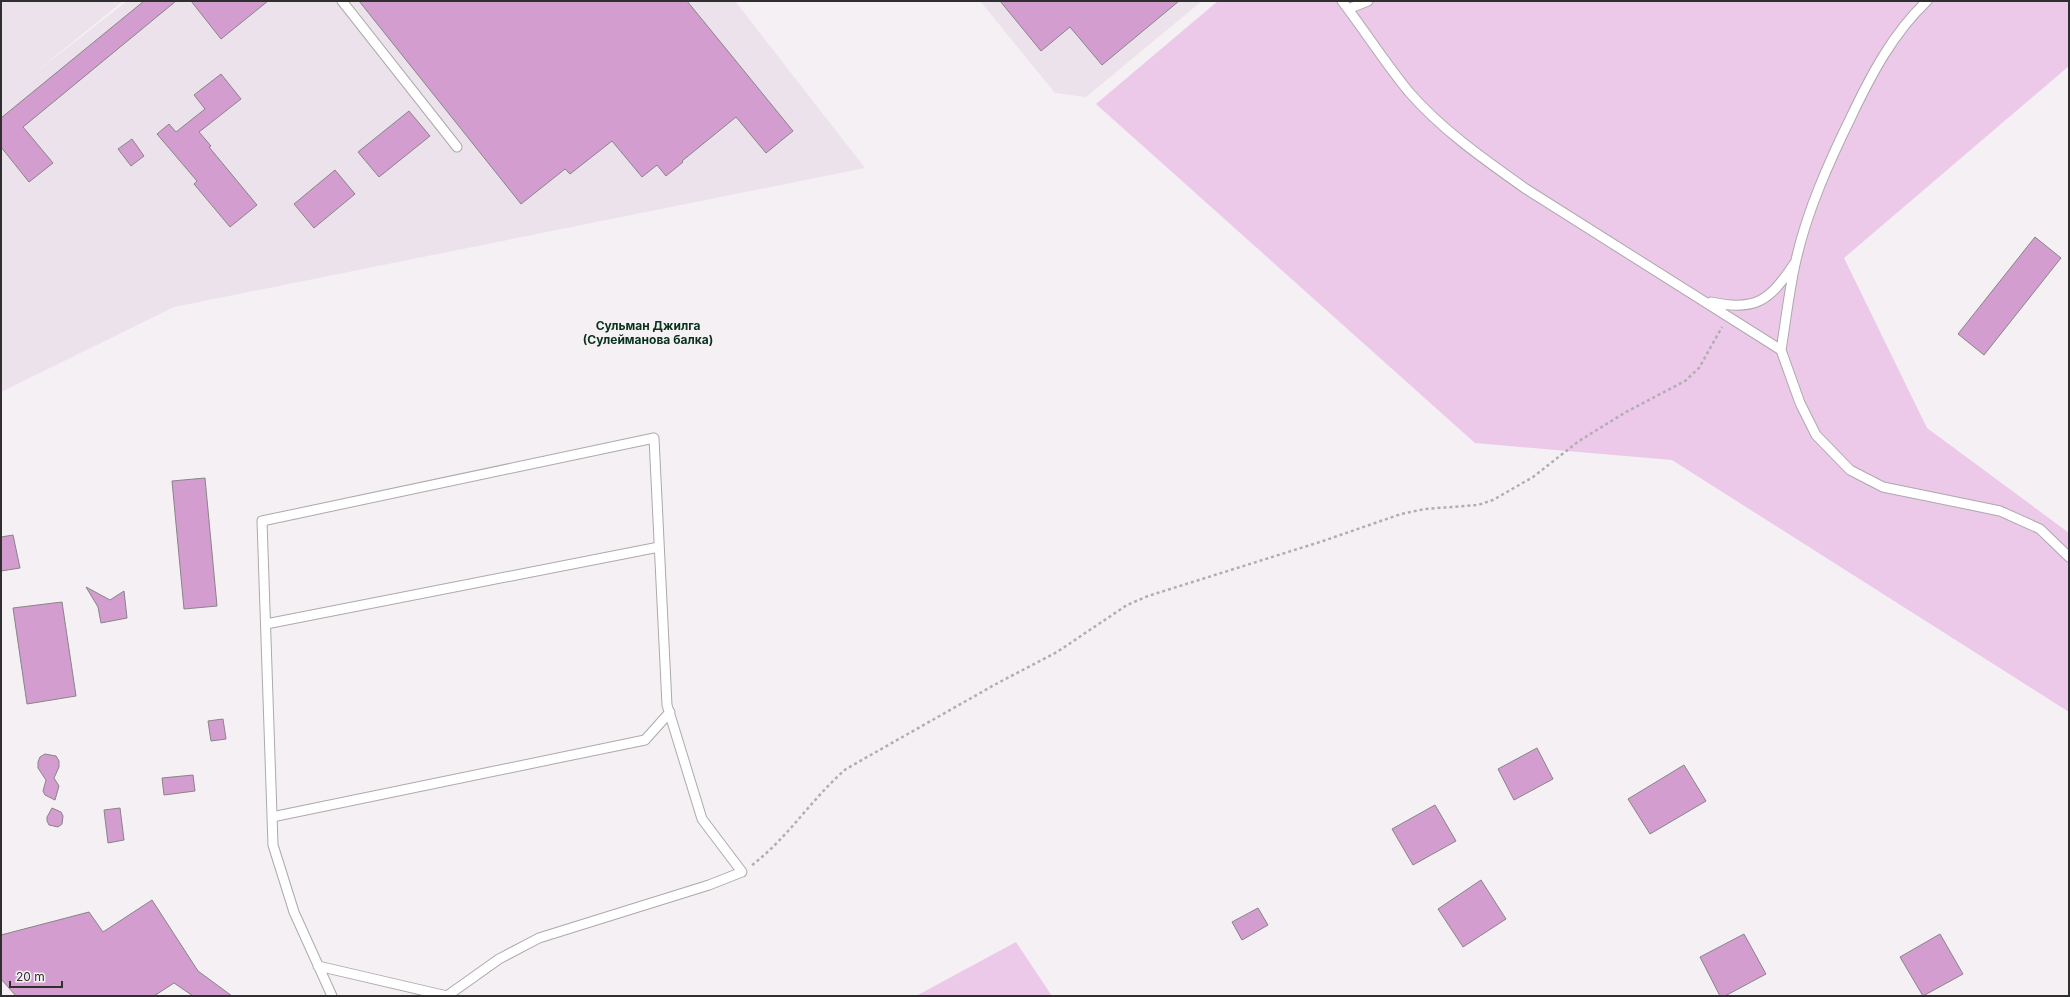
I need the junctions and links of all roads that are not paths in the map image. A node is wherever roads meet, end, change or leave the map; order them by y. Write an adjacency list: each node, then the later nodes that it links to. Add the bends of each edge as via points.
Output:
1 (342, 1): 6 (lane)
2 (1342, 1): 5 (lane)
3 (1368, 1): 5 (lane)
4 (1927, 1): 7 (lane, via 1913,14 1881,58 1856,106 1836,147 1809,215)
5 (1348, 9): 8 (lane, via 1409,92 1442,125 1526,189)
6 (457, 147)
7 (1796, 261): 8 (lane, via 1778,288 1756,303 1732,306); 9 (lane)
8 (1705, 301): 9 (lane)
9 (1781, 350): 11 (lane, via 1800,403 1816,435 1850,470 1883,487 2000,511 2040,530)
10 (659, 547): 12 (lane); 12 (lane, via 654,438 262,521); 13 (lane)
11 (2069, 557)
12 (266, 624): 14 (lane)
13 (670, 712): 14 (lane, via 644,740); 17 (lane, via 702,819 742,872 709,885 539,938 499,959)
14 (272, 817): 15 (lane, via 274,845 294,912)
15 (318, 966): 16 (lane); 17 (lane)
16 (332, 996)
17 (447, 996)

